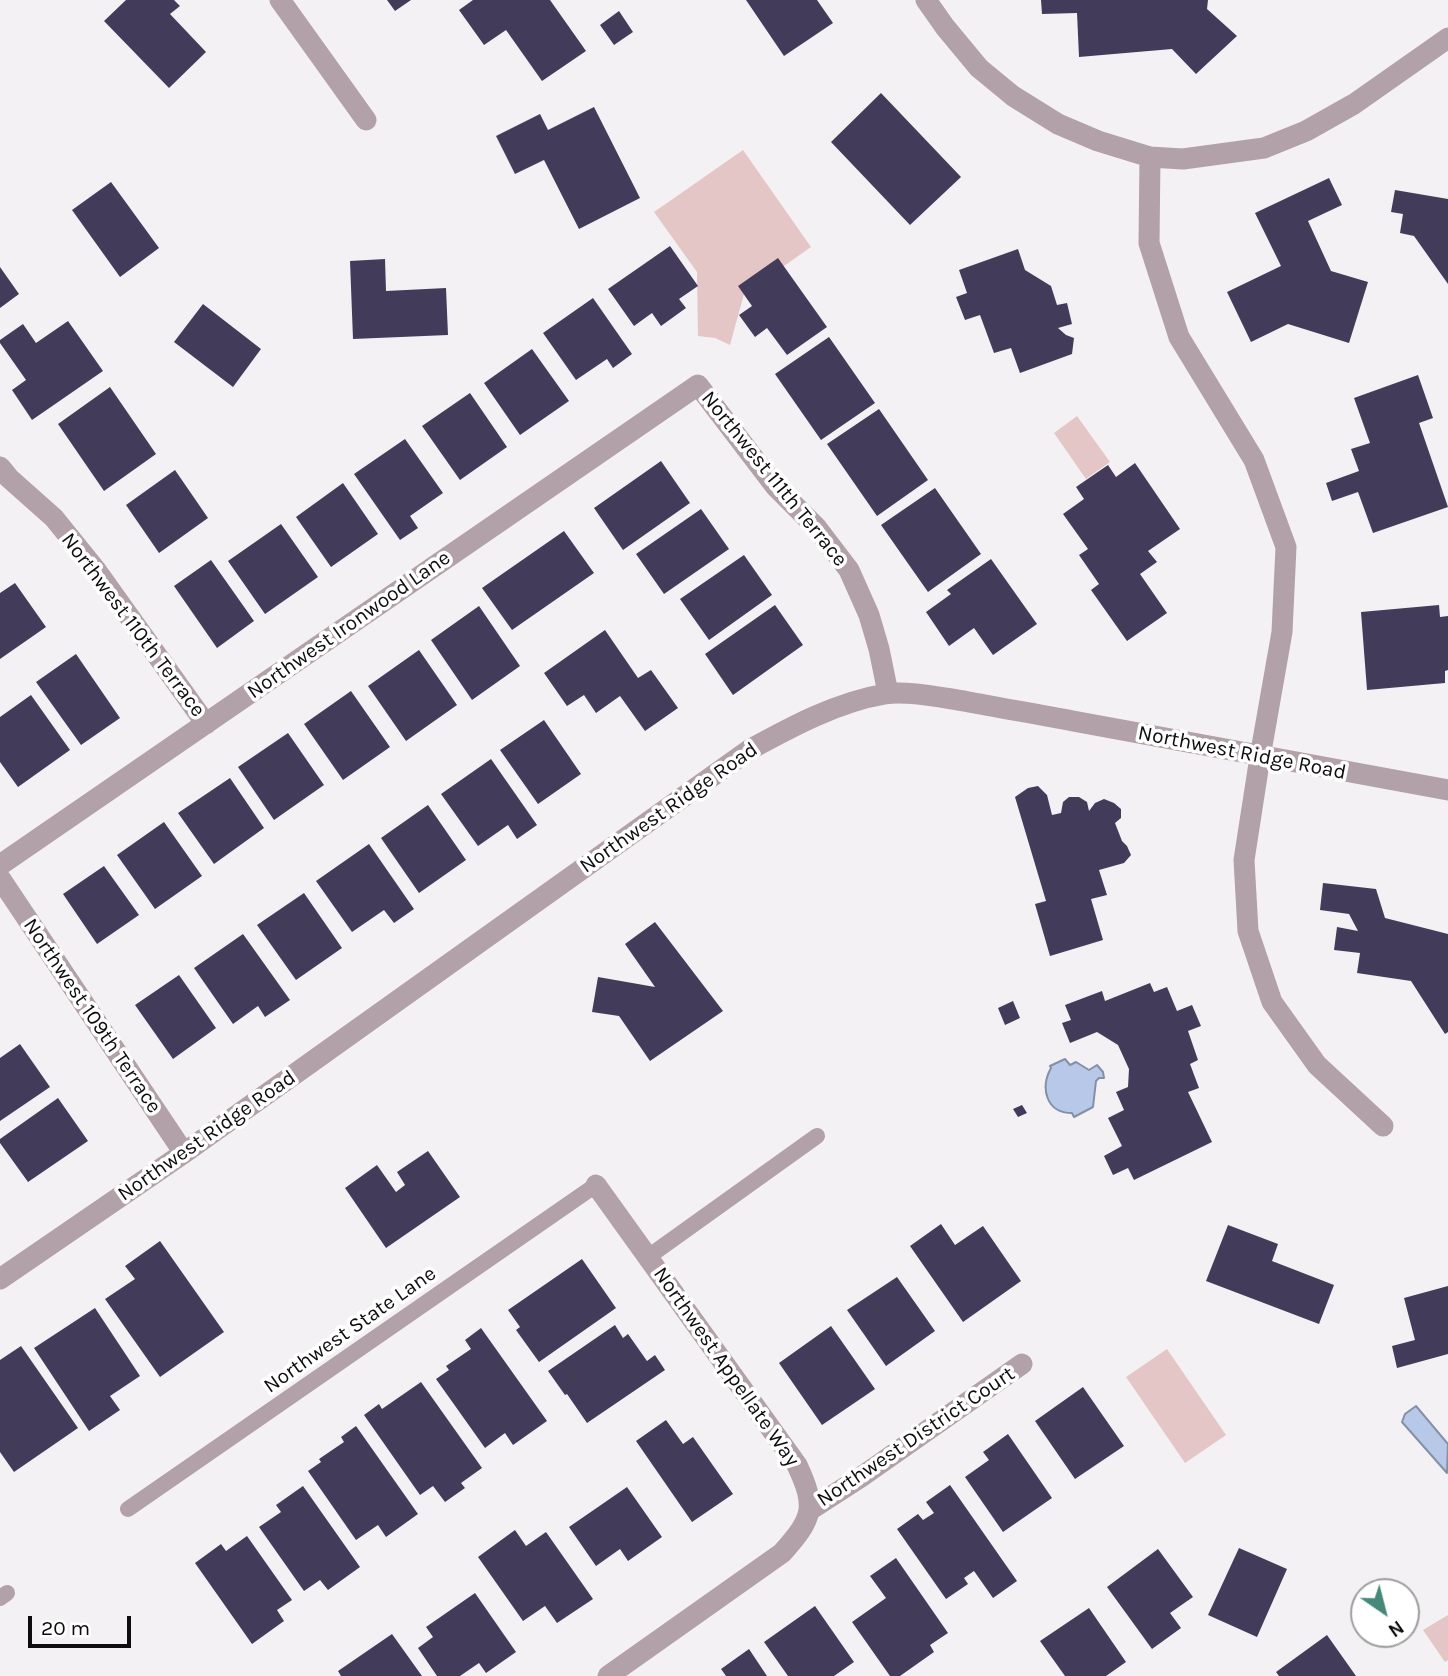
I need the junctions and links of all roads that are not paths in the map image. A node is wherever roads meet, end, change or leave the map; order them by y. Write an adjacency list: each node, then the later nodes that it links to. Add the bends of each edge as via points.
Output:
1 (280, 0): 4 (street)
2 (926, 0): 5 (street, via 979,68 1013,96 1058,124)
3 (1448, 38): 5 (street, via 1354,104 1264,148 1182,159)
4 (366, 120)
5 (1150, 157): 10 (street, via 1149,243 1179,337 1254,460 1286,547 1282,632)
6 (698, 385): 8 (street, Northwest 111th Terrace, via 775,486 817,528 849,570 869,615); 9 (street, Northwest Ironwood Lane)
7 (0, 467): 9 (street, Northwest 110th Terrace, via 54,518 96,569)
8 (888, 693): 10 (street, Northwest Ridge Road, via 1046,715); 16 (street, Northwest Ridge Road, via 825,712 749,750)
9 (206, 724): 12 (street, Northwest Ironwood Lane)
10 (1260, 757): 11 (street, Northwest Ridge Road); 14 (street, via 1244,860 1248,931 1272,1002 1317,1065)
11 (1448, 790)
12 (0, 866)
13 (0, 878): 16 (street, Northwest 109th Terrace)
14 (1383, 1126)
15 (817, 1136): 18 (lane)
16 (184, 1153): 19 (street, Northwest Ridge Road)
17 (596, 1185): 18 (street, Northwest Appellate Way); 21 (lane, Northwest State Lane)
18 (648, 1257): 22 (street, Northwest Appellate Way, via 797,1465 808,1488)
19 (0, 1279)
20 (1022, 1364): 22 (street, Northwest District Court)
21 (128, 1509)
22 (810, 1510): 23 (street, via 801,1532 782,1553)
23 (608, 1676)

